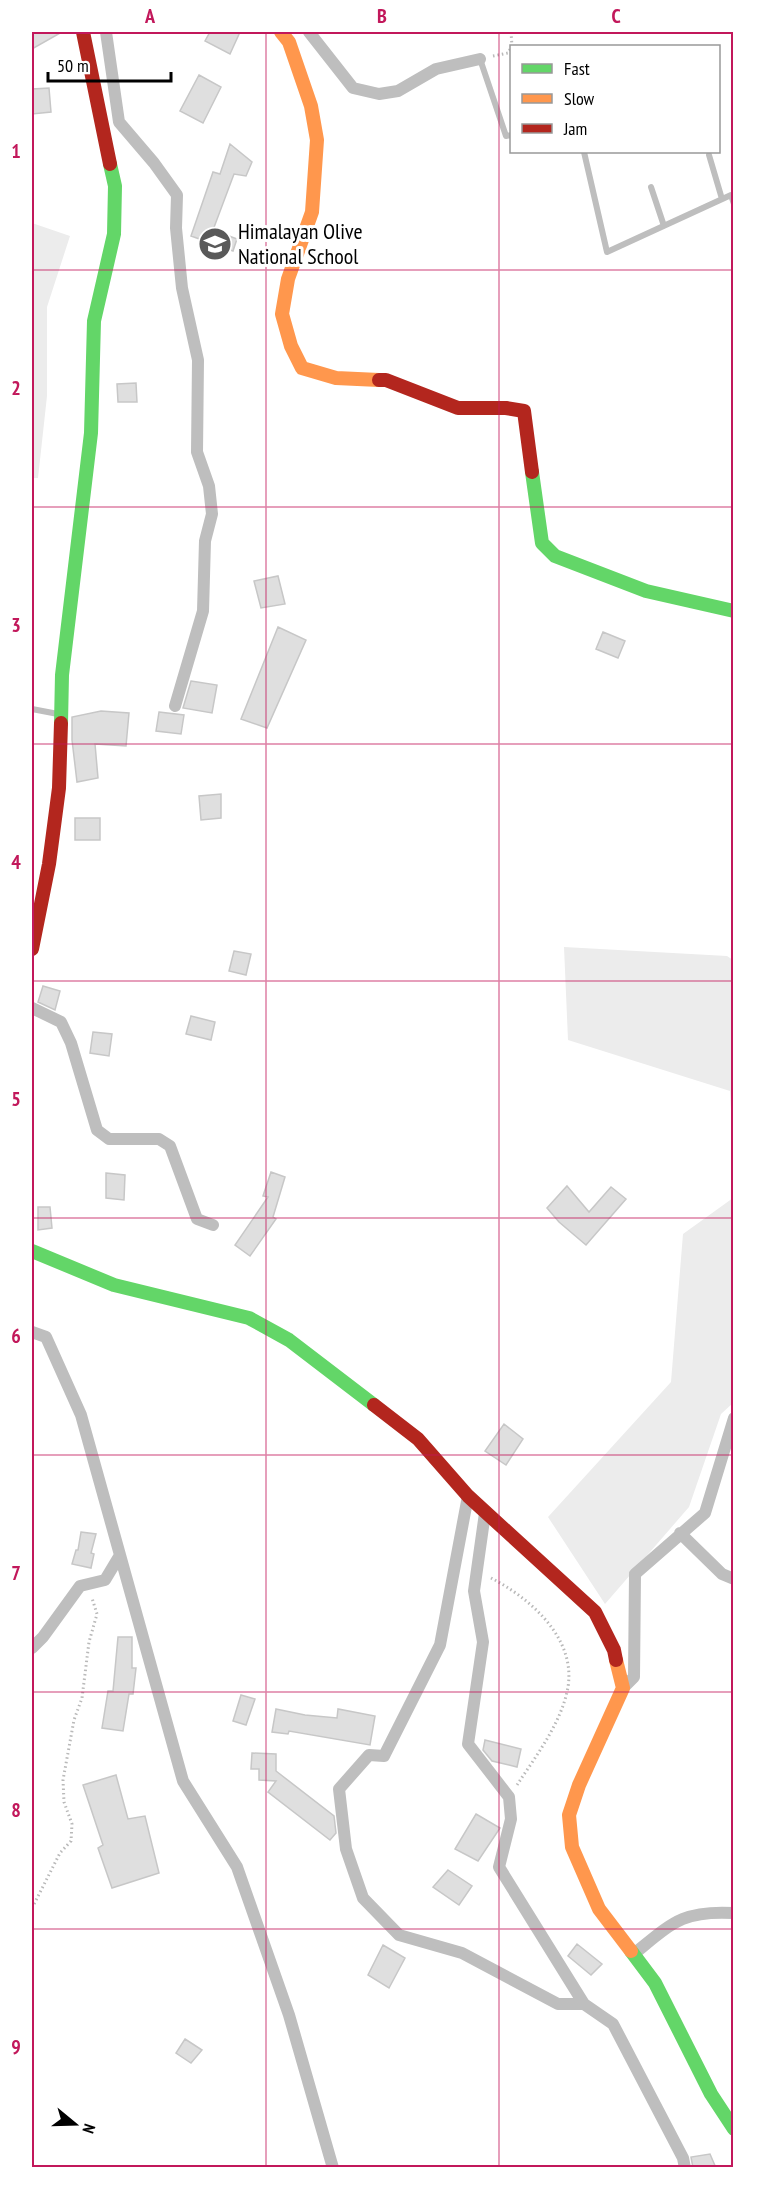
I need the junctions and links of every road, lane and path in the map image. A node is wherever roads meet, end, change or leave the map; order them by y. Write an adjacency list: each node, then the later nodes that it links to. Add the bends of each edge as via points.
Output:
1 (83, 32): 17 (main road, via 115,186 115,209 114,234 94,321 91,433 66,632)
2 (106, 32): 15 (street, via 119,122 177,195 182,288 198,360 197,452 209,486 212,514 205,541 203,611)
3 (281, 32): 14 (main road, via 289,42 311,106 318,140 312,212 288,279 282,314 302,368 336,378 386,380 458,408 524,411 542,543 555,556 646,591)
4 (309, 32): 6 (street, via 353,88 379,94 398,91 436,69)
5 (510, 50): 6 (path)
6 (480, 59): 7 (lane, via 506,136)
7 (510, 135)
8 (584, 153): 13 (lane, via 607,252)
9 (709, 155): 11 (lane)
10 (651, 188): 13 (lane)
11 (722, 199): 12 (lane, via 731,195); 13 (lane)
12 (734, 204)
13 (664, 226)
14 (734, 611)
15 (175, 706)
16 (32, 709): 17 (lane)
17 (60, 714): 18 (main road, via 59,788 48,874)
18 (32, 949)
19 (32, 1008): 20 (street, via 61,1022 97,1130 109,1139 159,1139 170,1146 197,1219)
20 (213, 1225)
21 (32, 1251): 24 (main road, via 114,1285 249,1318 270,1327 418,1439)
22 (32, 1332): 27 (street, via 46,1337 81,1414)
23 (734, 1418): 26 (street, via 705,1513)
24 (468, 1496): 25 (main road); 37 (street, via 440,1645 384,1755 369,1755 339,1789 346,1850 363,1898 399,1935 462,1953 558,2004)
25 (485, 1513): 28 (street); 32 (main road, via 595,1612 614,1650)
26 (680, 1533): 29 (street, via 722,1574); 32 (street, via 635,1574 634,1677)
27 (120, 1555): 30 (street, via 105,1580); 39 (street, via 183,1781 237,1867 289,2015)
28 (476, 1570): 33 (street, via 474,1591 483,1642 468,1744); 33 (path, via 535,1608 556,1633 567,1656 568,1687 557,1718)
29 (734, 1579)
30 (88, 1584): 31 (street, via 80,1586); 34 (path, via 97,1614 63,1780 64,1802 72,1824 71,1841 60,1853)
31 (32, 1648)
32 (623, 1688): 36 (main road, via 569,1815 572,1847 599,1909)
33 (509, 1797): 37 (street, via 511,1819 499,1867)
34 (32, 1908)
35 (734, 1913): 36 (street, via 708,1912 674,1922)
36 (635, 1953): 38 (main road)
37 (584, 2004): 40 (street, via 613,2024)
38 (734, 2129)
39 (333, 2168)
40 (685, 2168)

